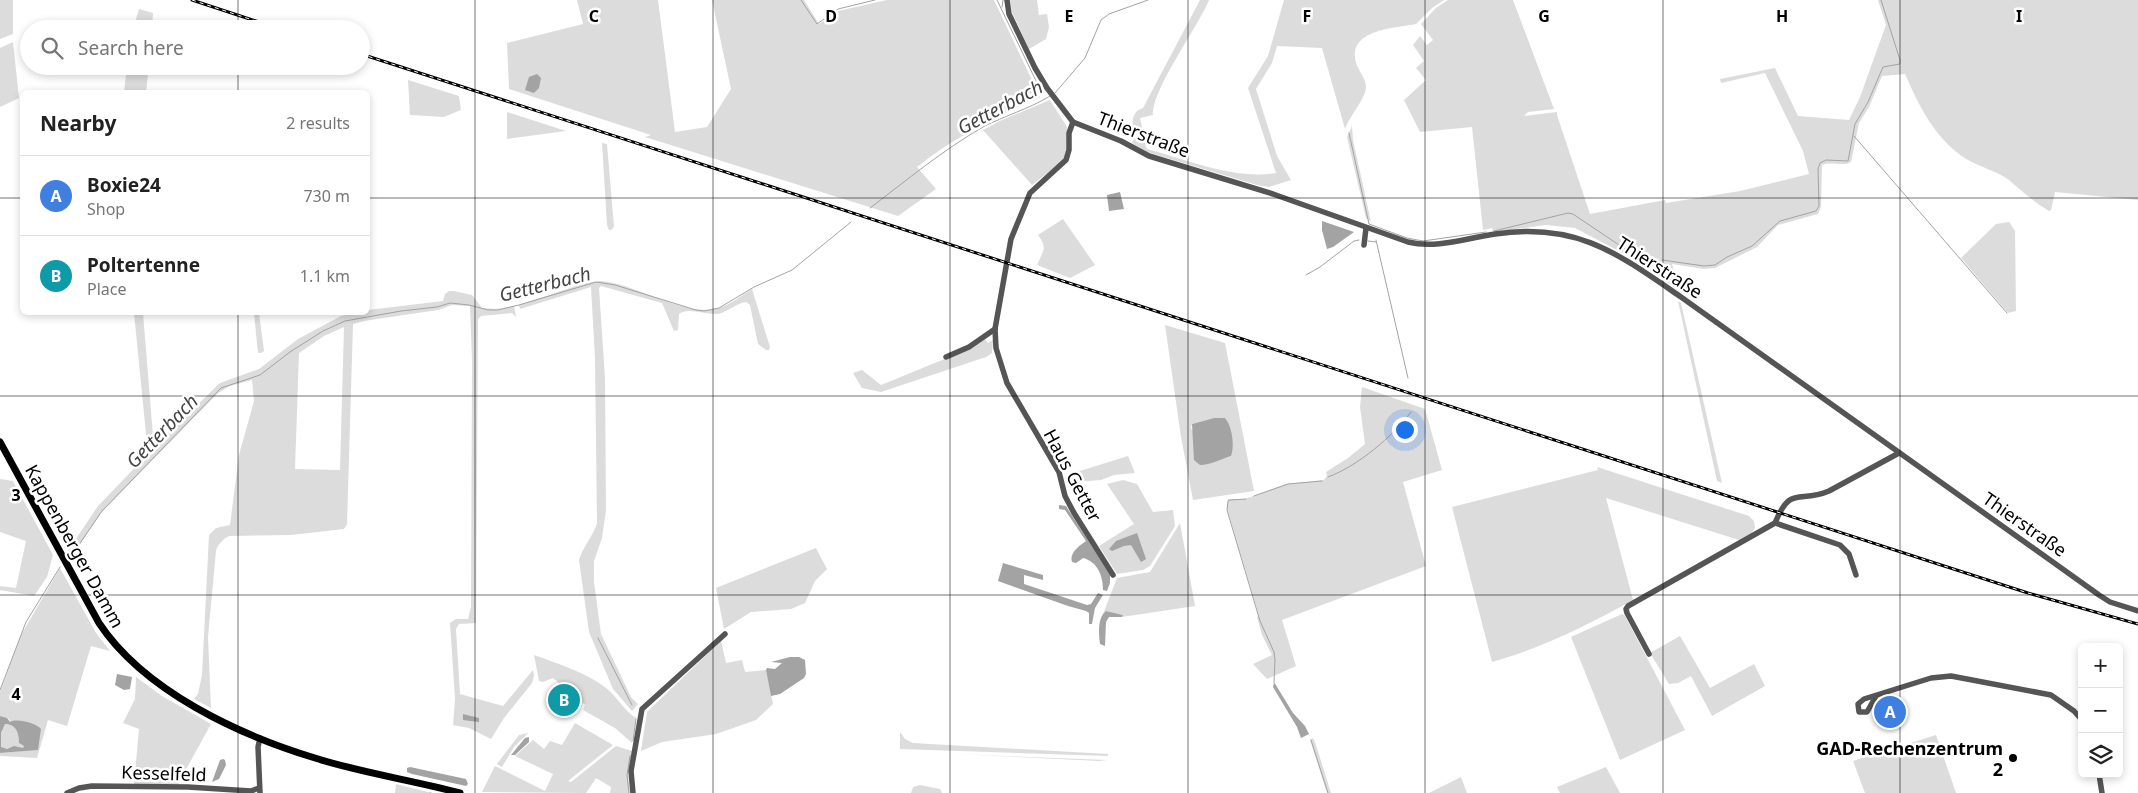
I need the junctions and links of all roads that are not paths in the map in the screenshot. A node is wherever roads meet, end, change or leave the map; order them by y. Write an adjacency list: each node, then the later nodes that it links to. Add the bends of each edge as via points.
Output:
1 (1007, 0): 2 (street, Thierstraße, via 1014,25 1049,91)
2 (1073, 122): 3 (street, Thierstraße, via 1149,156 1273,194); 5 (street, Haus Getter, via 1066,160 1030,192 1018,221 1008,253)
3 (1366, 228): 4 (street); 8 (street, Thierstraße, via 1424,245 1528,231 1557,232 1593,244 1636,266)
4 (1364, 245)
5 (995, 329): 6 (street, via 969,347); 10 (street, Haus Getter, via 997,356 1007,383 1059,472 1065,496 1074,513)
6 (946, 357)
7 (0, 442): 17 (main road, Kappenberger Damm, via 99,623 119,650 139,669 181,698)
8 (1899, 453): 9 (street, via 1829,491 1791,499); 12 (street, Thierstraße, via 2104,599)
9 (1775, 523): 11 (street, via 1840,545 1849,554); 14 (street, via 1628,606 1627,613)
10 (1113, 575)
11 (1856, 575)
12 (2138, 611)
13 (725, 634): 22 (street, via 642,709 631,771)
14 (1649, 654)
15 (1876, 696): 16 (street, via 1931,678 1951,676 2051,695)
16 (2078, 716)
17 (260, 738): 19 (street, Kesselfeld); 21 (main road, Kappenberger Damm, via 324,761)
18 (2100, 778): 23 (street)
19 (259, 790): 20 (street, Kesselfeld, via 92,786)
20 (67, 793)
21 (460, 793)
22 (632, 793)
23 (2102, 793)

